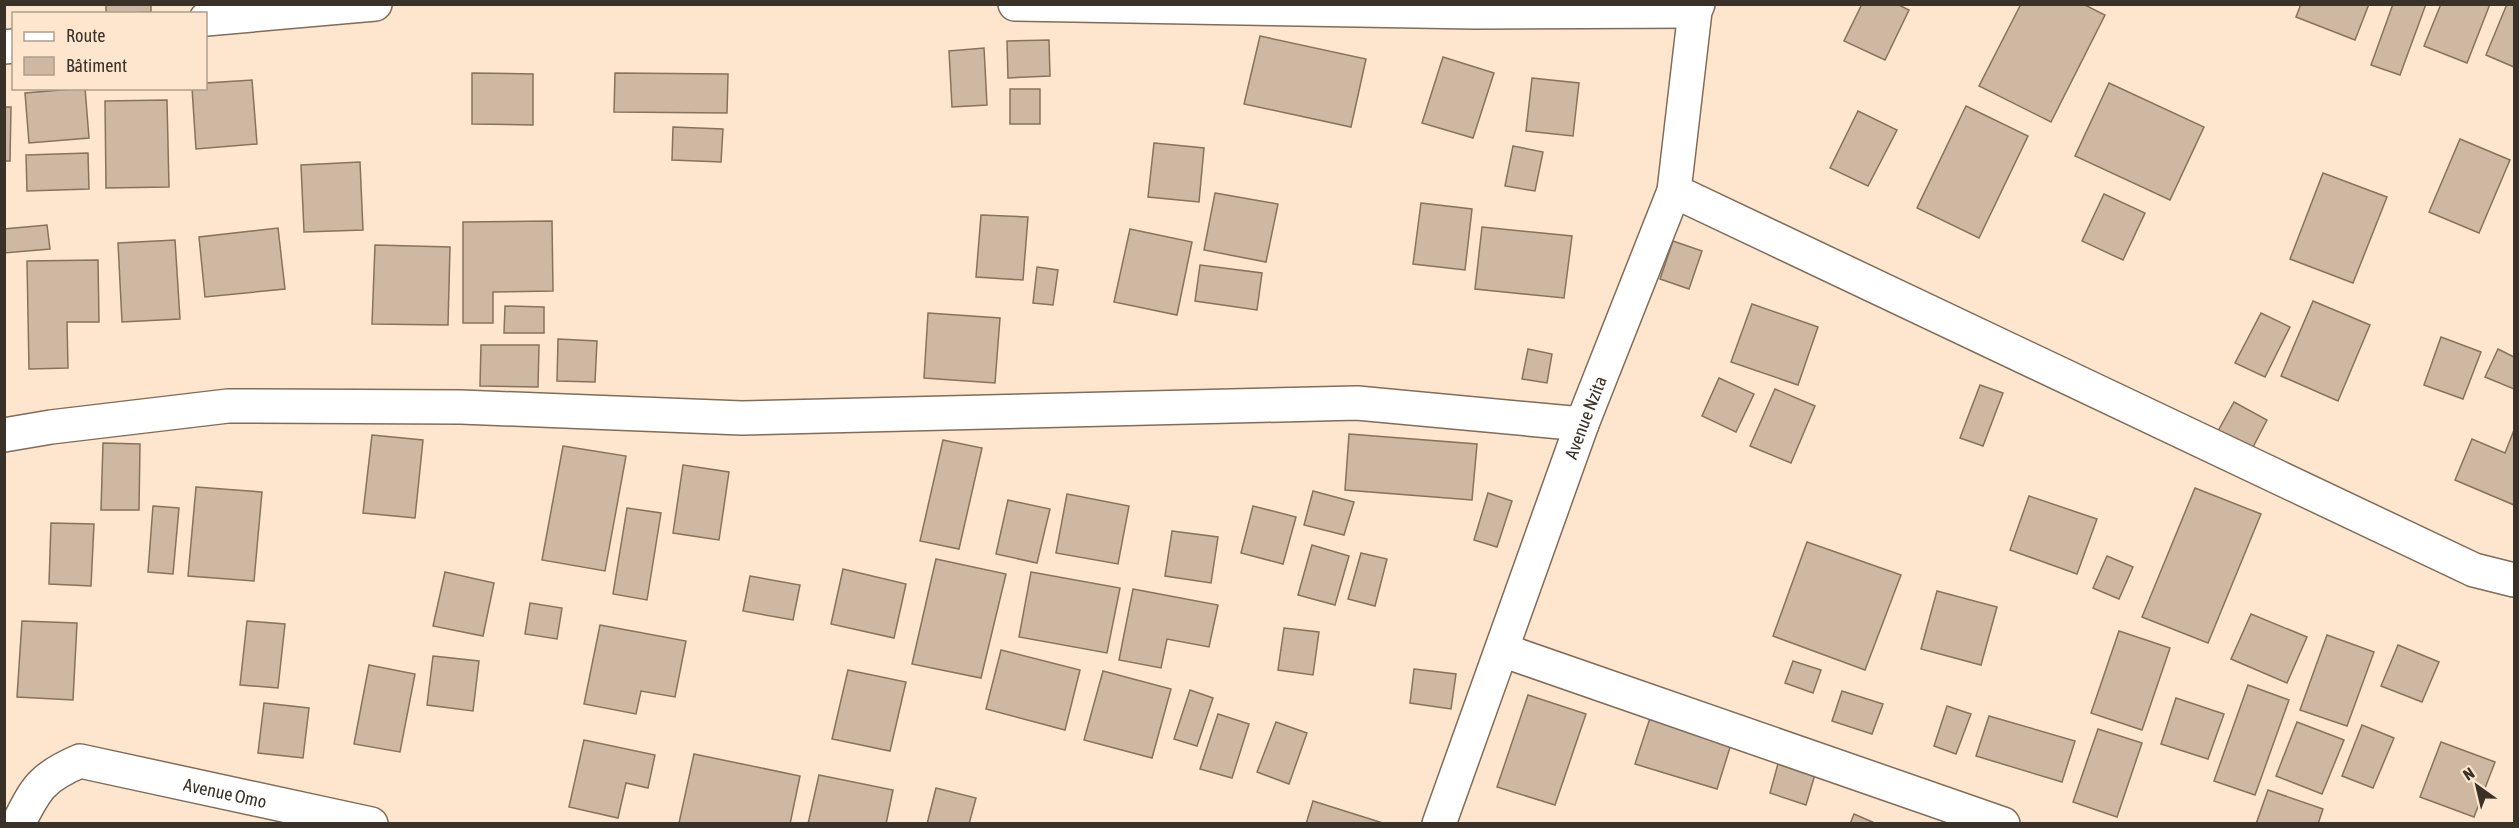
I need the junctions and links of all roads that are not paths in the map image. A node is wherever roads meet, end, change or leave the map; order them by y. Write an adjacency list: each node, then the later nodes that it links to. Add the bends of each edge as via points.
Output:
1 (375, 4): 4 (street)
2 (1015, 4): 3 (street, via 1475,12)
3 (1697, 8): 5 (street, Avenue Nzita)
4 (207, 19)
5 (1674, 191): 6 (street, Avenue Nzita); 8 (street, via 2474,570)
6 (1582, 424): 7 (street, via 1357,403 742,418 460,407 228,406); 9 (street, Avenue Nzita)
7 (4, 435)
8 (2514, 580)
9 (1502, 650): 12 (street, Avenue Nzita); 13 (street)
10 (18, 824): 11 (street, Avenue Omo, via 34,791 55,771 80,761)
11 (371, 824)
12 (1439, 824)
13 (2003, 824)

